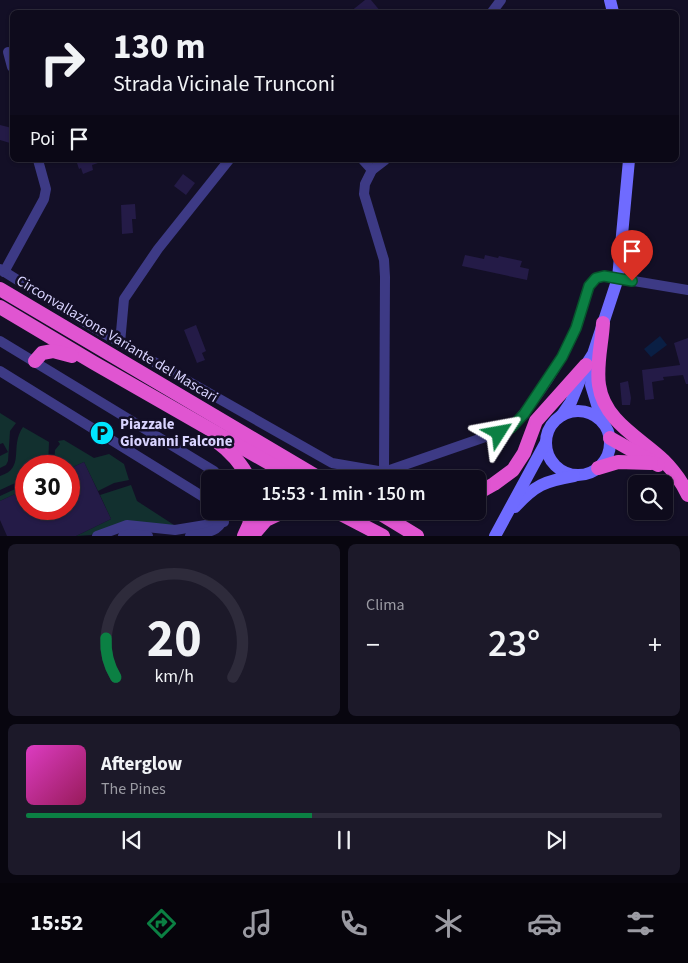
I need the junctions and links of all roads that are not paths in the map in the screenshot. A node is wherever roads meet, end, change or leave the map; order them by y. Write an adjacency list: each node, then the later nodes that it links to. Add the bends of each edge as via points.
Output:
1 (8, 52): 2 (street)
2 (10, 60)
3 (39, 162): 9 (street, via 46,189 44,199)
4 (227, 162): 16 (street, via 158,249 124,299)
5 (365, 162): 8 (street)
6 (382, 162): 8 (street)
7 (629, 162): 10 (main road)
8 (372, 170): 35 (street, via 364,194 384,260)
9 (2, 270): 16 (street)
10 (618, 278): 12 (street); 14 (main road); 36 (street, via 596,278 589,286 576,328 562,357 511,428)
11 (0, 289): 26 (highway, Circonvallazione Variante del Mascari)
12 (688, 290)
13 (0, 307): 19 (highway, Circonvallazione Variante del Mascari)
14 (603, 323): 17 (main road); 39 (highway, via 599,386 607,406 622,427 675,472)
15 (0, 341): 18 (street)
16 (120, 344): 34 (street, via 332,463)
17 (589, 359): 22 (main road); 23 (main road, via 591,385); 38 (highway, via 536,421 527,448 513,470)
18 (32, 360): 19 (highway, via 53,351); 29 (street)
19 (94, 363): 21 (highway, Circonvallazione Variante del Mascari)
20 (0, 371): 40 (street)
21 (138, 388): 30 (highway, via 232,453); 31 (highway, Circonvallazione Variante del Mascari)
22 (562, 415): 23 (main road, via 581,411); 25 (main road, via 550,427)
23 (602, 421): 24 (main road)
24 (610, 438): 27 (highway); 28 (main road, via 609,452)
25 (546, 442): 37 (main road, via 553,463 564,472); 41 (main road)
26 (288, 459): 32 (highway, Circonvallazione Variante del Mascari); 33 (highway)
27 (656, 464): 28 (highway, via 618,462); 39 (highway)
28 (598, 468): 37 (main road)
29 (214, 470)
30 (244, 470)
31 (281, 470)
32 (306, 470)
33 (311, 470)
34 (372, 470)
35 (384, 470)
36 (390, 470)
37 (579, 475): 41 (main road, via 542,483)
38 (486, 488)
39 (688, 494)
40 (201, 495)
41 (506, 517): 58 (main road)
42 (210, 520): 49 (street, via 175,530 127,526)
43 (222, 520): 52 (street, via 218,528)
44 (250, 520): 53 (highway)
45 (266, 520): 54 (highway)
46 (352, 520): 55 (highway)
47 (366, 520): 56 (highway)
48 (391, 520): 57 (highway)
49 (98, 536)
50 (123, 536): 51 (street)
51 (148, 536)
52 (190, 536)
53 (244, 536)
54 (252, 536)
55 (383, 536)
56 (392, 536)
57 (417, 536)
58 (495, 536)

